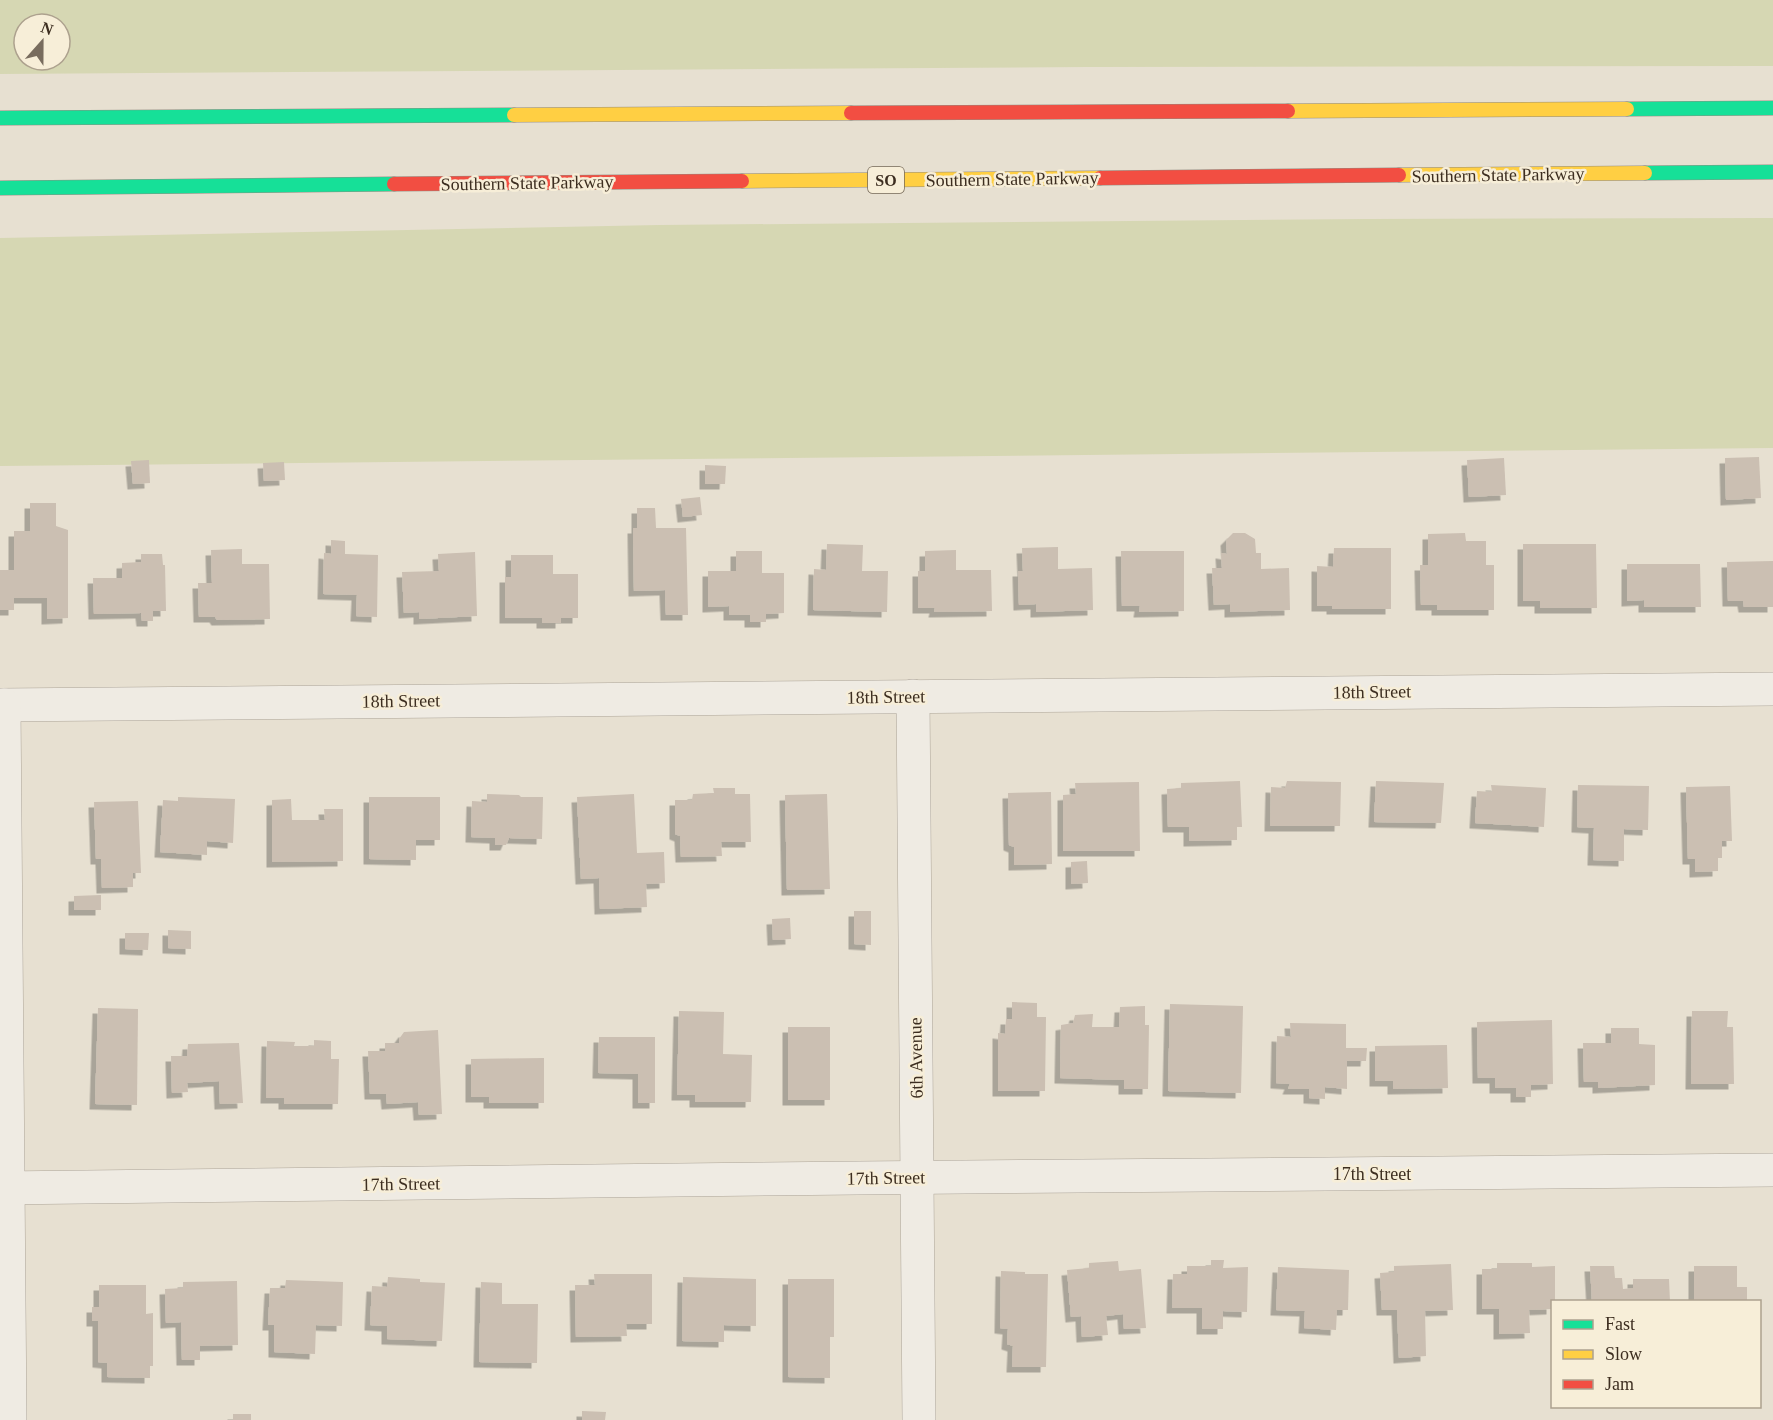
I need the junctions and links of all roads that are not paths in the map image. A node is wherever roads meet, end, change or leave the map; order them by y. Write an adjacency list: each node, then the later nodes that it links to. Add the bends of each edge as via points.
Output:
1 (1773, 108): 2 (highway)
2 (0, 118)
3 (1773, 172): 4 (highway, Southern State Parkway / SO)
4 (0, 188)
5 (1773, 688): 6 (street, 18th Street)
6 (913, 696): 7 (street, 18th Street); 9 (street, 6th Avenue)
7 (2, 705): 10 (street)
8 (1773, 1170): 9 (street, 17th Street)
9 (917, 1177): 10 (street, 17th Street); 12 (street, 6th Avenue)
10 (4, 1188): 11 (street)
11 (10, 1420)
12 (920, 1420)

